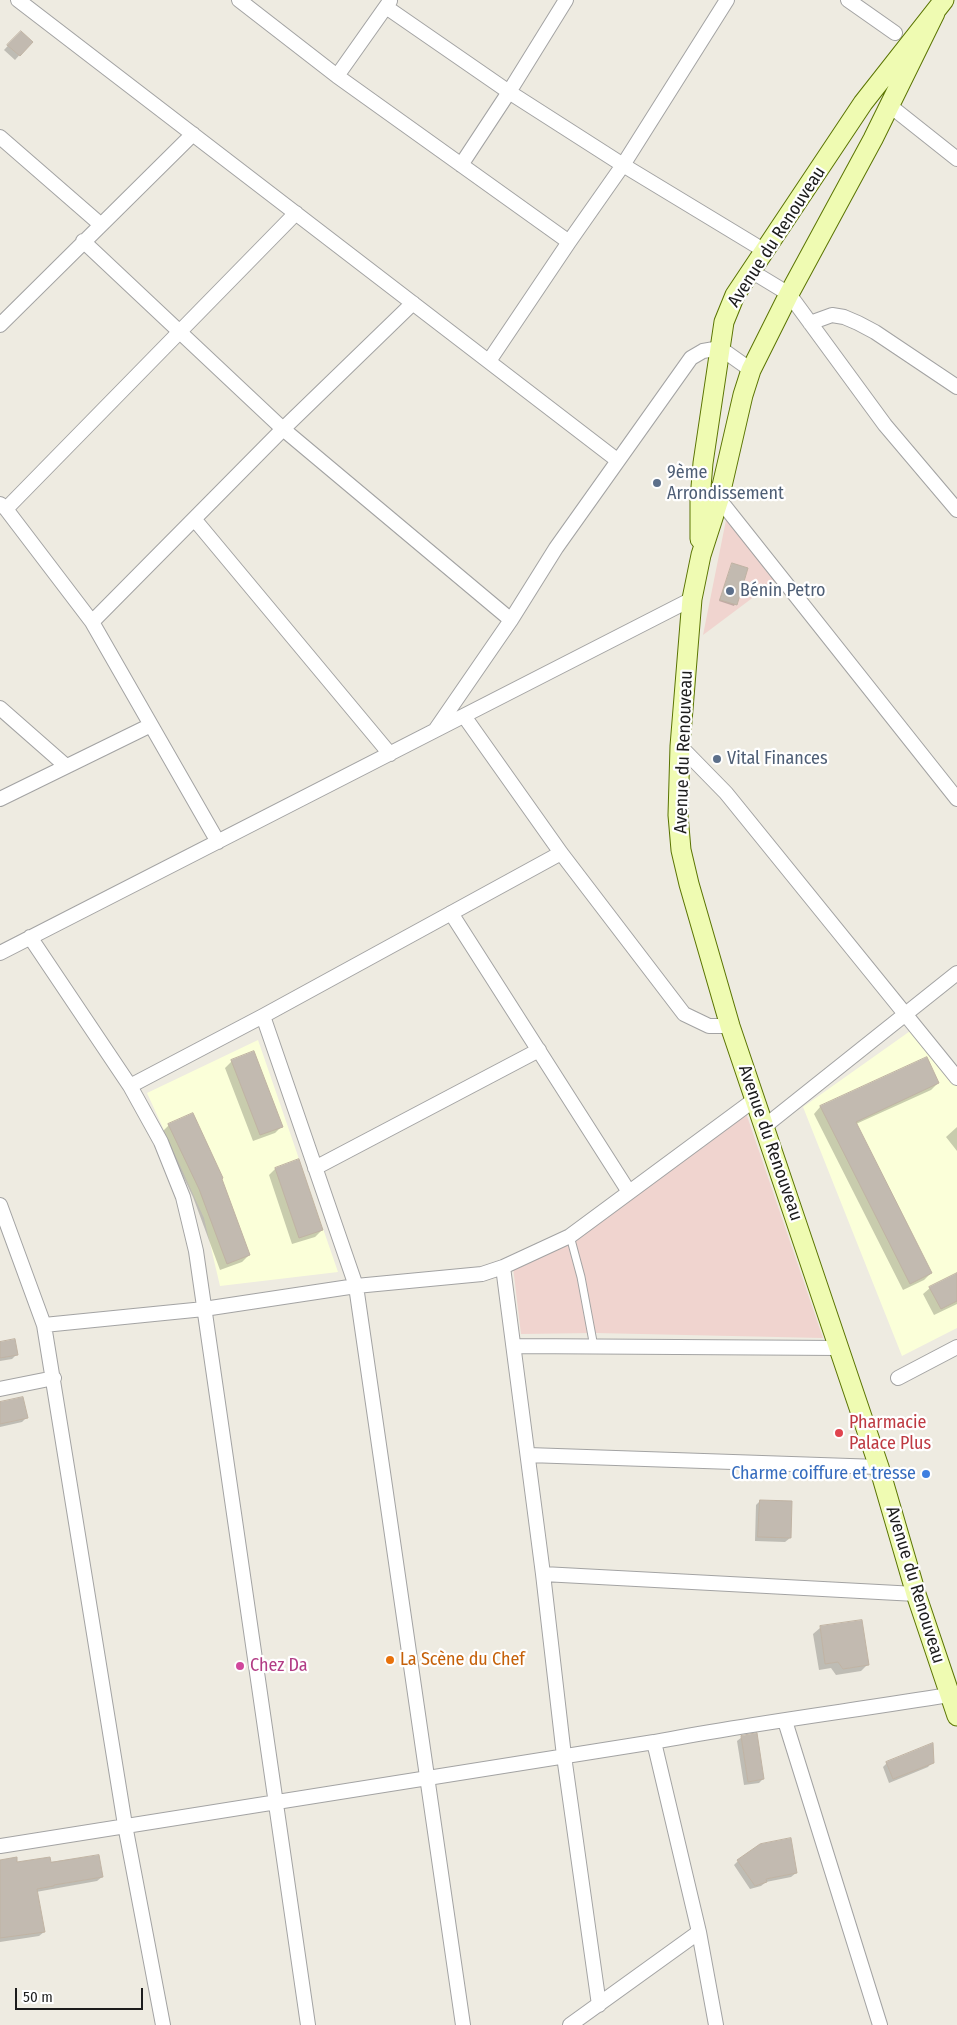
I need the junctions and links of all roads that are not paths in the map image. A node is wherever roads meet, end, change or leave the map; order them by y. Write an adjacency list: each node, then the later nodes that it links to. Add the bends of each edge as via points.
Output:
1 (18, 0): 12 (street)
2 (239, 0): 9 (street)
3 (566, 0): 10 (street)
4 (727, 0): 16 (street)
5 (848, 0): 8 (street)
6 (389, 4): 9 (street); 10 (street)
7 (940, 6): 11 (main road, Avenue du Renouveau); 21 (main road, Avenue du Renouveau, via 863,103)
8 (895, 33)
9 (337, 76): 15 (street)
10 (509, 92): 15 (street); 16 (street)
11 (889, 105): 14 (street); 23 (main road, Avenue du Renouveau)
12 (193, 134): 17 (street); 18 (street)
13 (0, 137): 18 (street)
14 (957, 159)
15 (461, 165): 20 (street)
16 (623, 165): 20 (street); 21 (street)
17 (296, 213): 24 (street); 27 (street)
18 (100, 224): 19 (street)
19 (82, 242): 26 (street); 27 (street)
20 (568, 242): 29 (street)
21 (765, 250): 22 (main road, Avenue du Renouveau)
22 (751, 271): 23 (street); 28 (main road, Avenue du Renouveau, via 735,295 724,322)
23 (789, 294): 25 (street); 30 (main road, Avenue du Renouveau)
24 (413, 303): 29 (street); 32 (street)
25 (810, 323): 31 (street, via 832,315 858,323); 36 (street, via 885,425)
26 (0, 325)
27 (180, 332): 32 (street); 35 (street)
28 (720, 348): 30 (street); 33 (street, via 703,351 692,358); 38 (main road, Avenue du Renouveau, via 703,463)
29 (489, 361): 33 (street)
30 (751, 370): 34 (main road, Avenue du Renouveau)
31 (957, 388)
32 (283, 429): 37 (street); 40 (street)
33 (618, 460): 40 (street, via 556,548)
34 (719, 499): 38 (main road, Avenue du Renouveau); 50 (street)
35 (3, 507): 41 (street)
36 (957, 510)
37 (195, 520): 41 (street); 47 (street)
38 (700, 555): 39 (main road, Avenue du Renouveau)
39 (692, 599): 43 (street); 46 (main road, Avenue du Renouveau)
40 (511, 620): 45 (street)
41 (92, 622): 44 (street)
42 (0, 708): 48 (street)
43 (464, 716): 45 (street); 52 (street)
44 (151, 725): 48 (street); 51 (street)
45 (436, 730): 47 (street)
46 (680, 746): 57 (street, via 726,793); 59 (main road, Avenue du Renouveau, via 678,815 681,850)
47 (390, 754): 51 (street)
48 (66, 766): 49 (street)
49 (0, 798)
50 (957, 799)
51 (218, 842): 54 (street)
52 (560, 853): 53 (street); 59 (street, via 684,1014 709,1026)
53 (452, 913): 58 (street); 60 (street)
54 (30, 937): 55 (street); 62 (street)
55 (0, 952)
56 (957, 973): 57 (street)
57 (906, 1014): 61 (street); 64 (street)
58 (263, 1016): 62 (street); 65 (street)
59 (730, 1026): 63 (main road, Avenue du Renouveau)
60 (539, 1050): 65 (street); 66 (street)
61 (957, 1078)
62 (130, 1086): 71 (street, via 161,1142 183,1197 196,1251)
63 (754, 1100): 64 (main road, Avenue du Renouveau); 66 (street)
64 (765, 1126): 75 (main road, Avenue du Renouveau)
65 (316, 1168): 70 (street)
66 (630, 1192): 68 (street)
67 (0, 1205): 72 (street)
68 (570, 1236): 69 (street); 74 (lane)
69 (504, 1268): 70 (street, via 482,1274); 73 (street)
70 (356, 1286): 71 (street); 89 (street)
71 (204, 1309): 72 (street); 90 (street)
72 (44, 1325): 77 (street)
73 (514, 1346): 74 (street); 80 (street)
74 (594, 1347): 75 (street)
75 (840, 1348): 81 (main road, Avenue du Renouveau)
76 (955, 1352): 78 (street)
77 (54, 1378): 79 (street); 91 (street)
78 (898, 1378)
79 (0, 1389)
80 (528, 1455): 81 (street); 82 (street)
81 (879, 1467): 83 (main road, Avenue du Renouveau)
82 (543, 1574): 83 (street); 88 (street)
83 (916, 1594): 84 (main road, Avenue du Renouveau)
84 (949, 1695): 85 (main road, Avenue du Renouveau); 86 (street)
85 (957, 1716)
86 (785, 1721): 87 (street); 100 (street)
87 (654, 1742): 88 (street); 93 (street)
88 (564, 1756): 89 (street); 94 (street)
89 (427, 1778): 90 (street); 97 (street)
90 (275, 1802): 91 (street); 96 (street)
91 (125, 1825): 92 (street); 95 (street)
92 (0, 1846)
93 (699, 1932): 94 (street); 99 (street)
94 (599, 2004): 98 (street)
95 (163, 2025)
96 (308, 2025)
97 (463, 2025)
98 (570, 2025)
99 (716, 2025)
100 (880, 2025)

